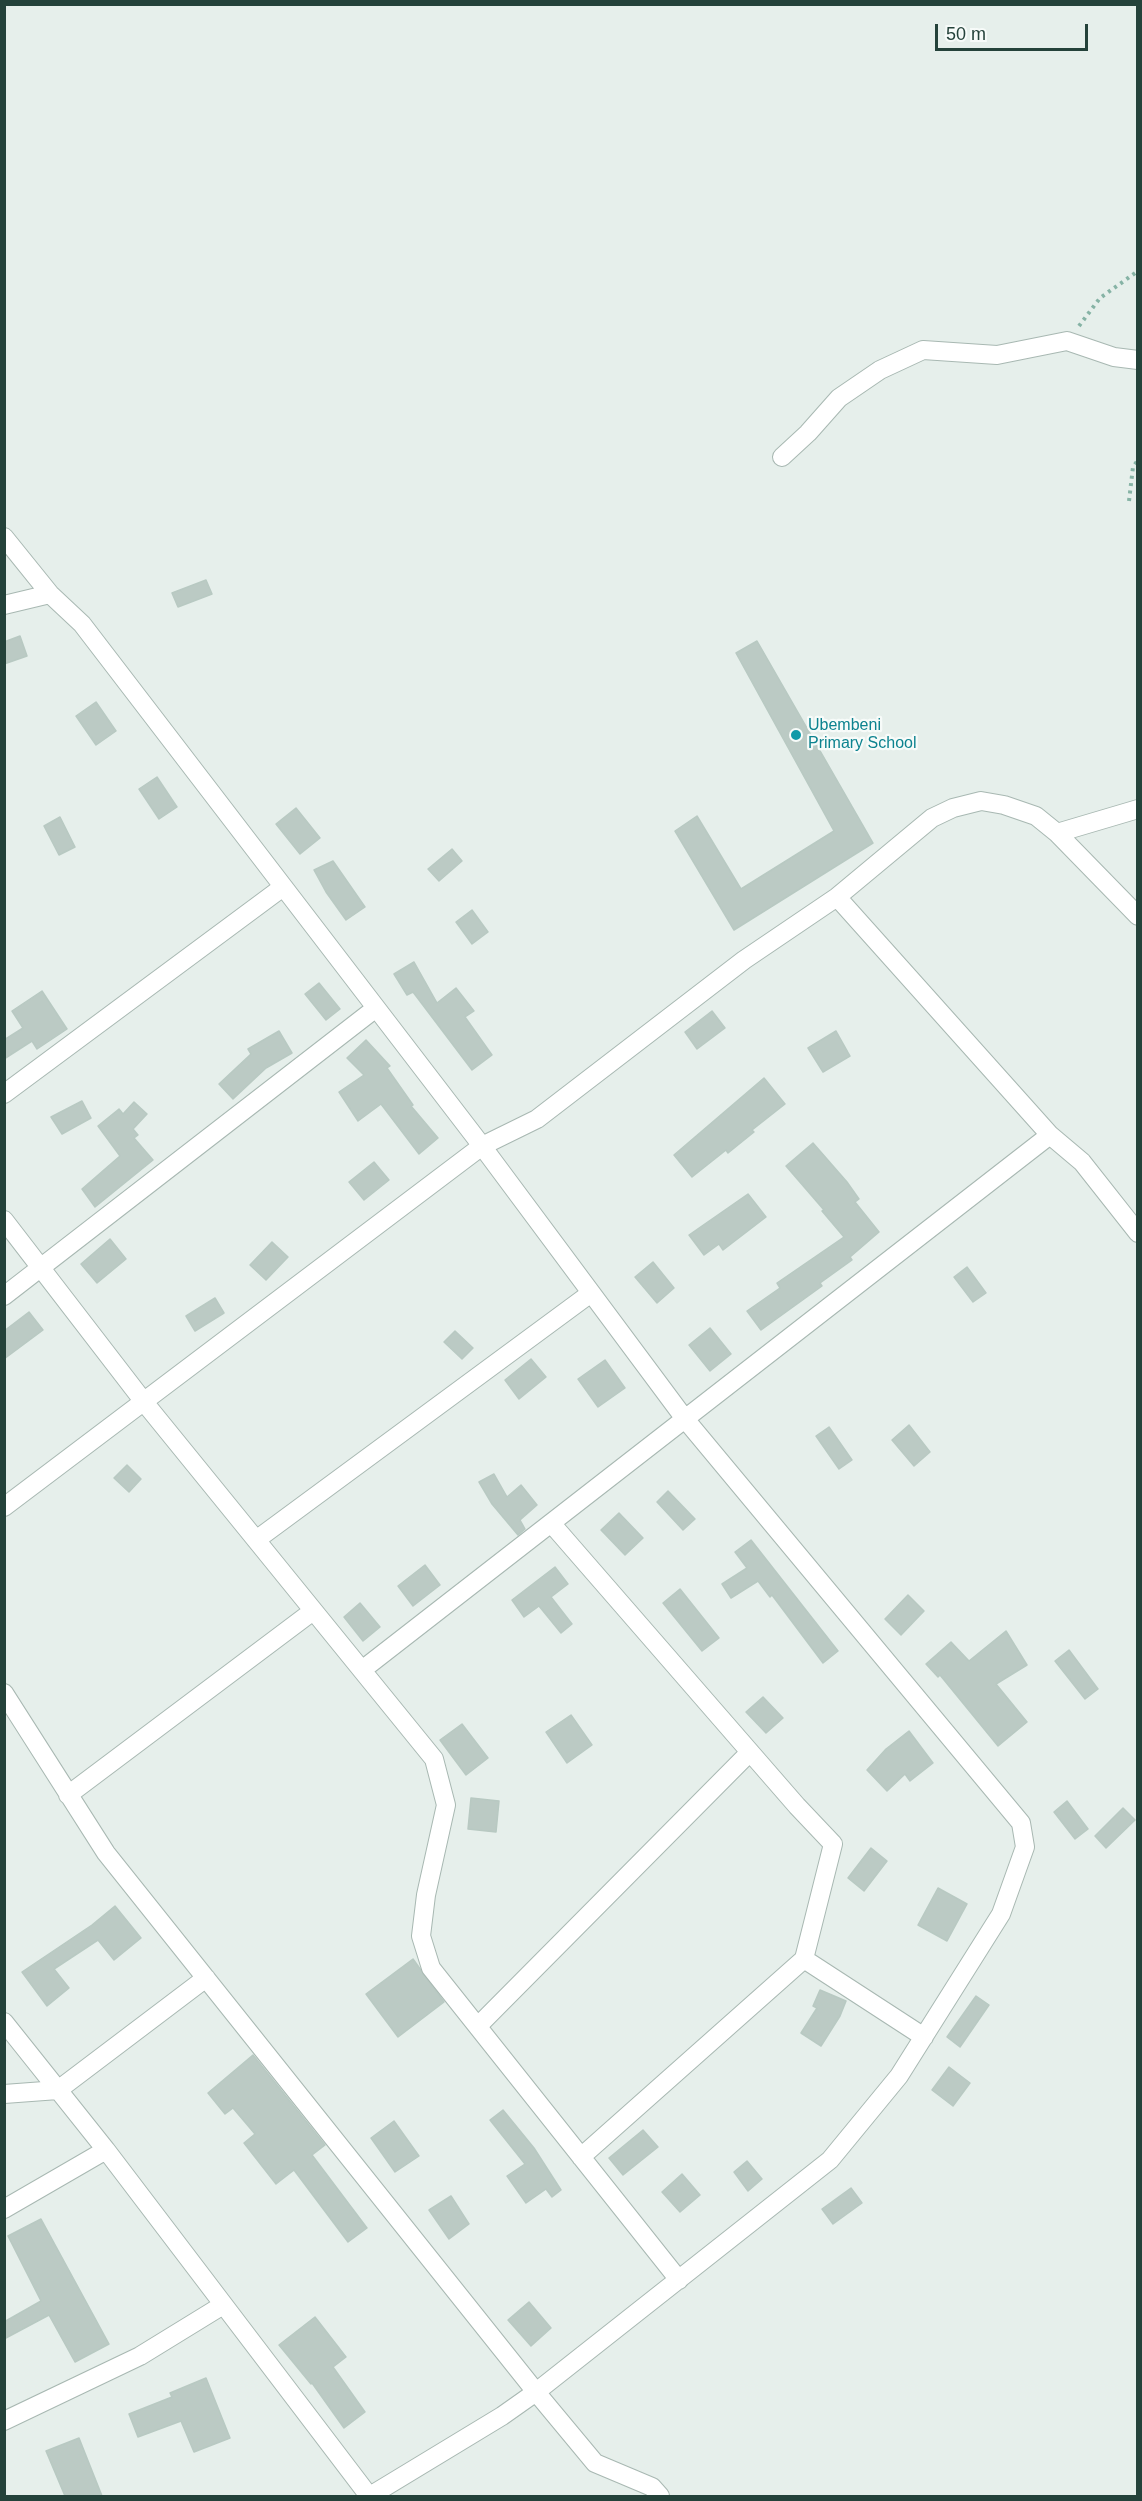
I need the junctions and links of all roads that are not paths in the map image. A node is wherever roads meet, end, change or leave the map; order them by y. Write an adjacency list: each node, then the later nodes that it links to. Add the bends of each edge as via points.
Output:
1 (1137, 360): 2 (street, via 1114,357 1067,341 997,355 923,350 880,370 839,398)
2 (782, 457)
3 (4, 537): 4 (street)
4 (50, 594): 5 (street); 8 (street, via 82,624)
5 (4, 605)
6 (1137, 809): 7 (street)
7 (1057, 833): 9 (street, via 1036,816 1004,805 981,801 953,808 932,818); 10 (street)
8 (283, 887): 11 (street); 12 (street)
9 (837, 897): 13 (street); 14 (street, via 744,960 537,1119)
10 (1137, 916)
11 (376, 1008): 14 (street); 17 (street)
12 (4, 1094)
13 (1050, 1135): 16 (street, via 1082,1162); 21 (street)
14 (482, 1146): 18 (street); 20 (street)
15 (4, 1221): 17 (street)
16 (1137, 1233)
17 (42, 1269): 19 (street); 20 (street)
18 (591, 1293): 21 (street); 24 (street)
19 (4, 1296)
20 (144, 1402): 22 (street); 24 (street)
21 (685, 1419): 23 (street); 34 (street, via 1021,1823 1025,1847 1001,1914)
22 (4, 1507)
23 (551, 1523): 26 (street); 28 (street)
24 (256, 1540): 25 (street)
25 (314, 1611): 26 (street); 29 (street)
26 (362, 1670): 33 (street, via 434,1759 446,1805 421,1936 431,1968)
27 (4, 1693): 29 (street)
28 (750, 1752): 30 (street, via 833,1844); 33 (street)
29 (68, 1795): 31 (street, via 106,1853)
30 (804, 1959): 34 (street); 38 (street)
31 (206, 1978): 35 (street); 42 (street)
32 (4, 2022): 35 (street)
33 (478, 2026): 38 (street)
34 (924, 2037): 40 (street, via 899,2076 830,2160)
35 (58, 2090): 36 (street); 37 (street)
36 (4, 2094)
37 (106, 2150): 39 (street); 41 (street)
38 (581, 2157): 40 (street)
39 (4, 2208)
40 (679, 2280): 42 (street)
41 (224, 2305): 43 (street, via 140,2356); 44 (street)
42 (536, 2392): 44 (street); 45 (street, via 595,2463 652,2487)
43 (4, 2421)
44 (370, 2496)
45 (660, 2496)

